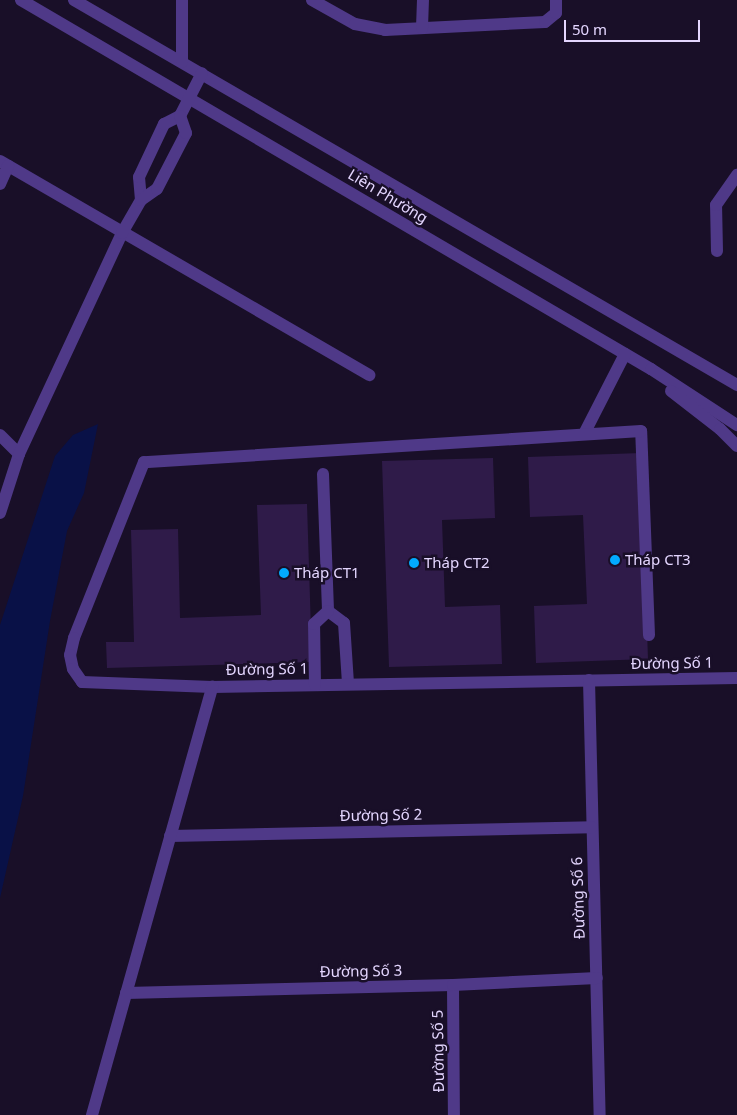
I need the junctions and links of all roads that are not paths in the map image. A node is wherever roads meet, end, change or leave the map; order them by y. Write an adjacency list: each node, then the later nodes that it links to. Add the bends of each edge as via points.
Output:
1 (20, 0): 10 (street, Liên Phường, via 173,87)
2 (74, 0): 8 (street, Liên Phường)
3 (182, 0): 8 (street)
4 (312, 0): 7 (street, via 355,24 385,30)
5 (423, 0): 7 (street)
6 (556, 0): 7 (street, via 556,13 545,22)
7 (422, 28)
8 (182, 62): 9 (street, Liên Phường)
9 (202, 74): 10 (street); 21 (street, Liên Phường)
10 (188, 99): 11 (street); 18 (street, Liên Phường)
11 (180, 116): 15 (street, via 164,124 139,177); 15 (street, via 186,133 157,189)
12 (4, 164): 14 (street); 16 (street)
13 (737, 175): 17 (street, via 716,205)
14 (0, 184)
15 (141, 200): 16 (street)
16 (122, 233): 20 (street); 26 (street)
17 (717, 251)
18 (625, 354): 19 (street, Liên Phường); 23 (street)
19 (651, 368): 22 (street, Liên Phường); 25 (street, via 664,386)
20 (369, 375)
21 (737, 385)
22 (737, 425)
23 (584, 434): 30 (street, via 641,431); 35 (street, via 144,462 74,638 70,655 73,669 82,682)
24 (0, 435): 26 (street)
25 (737, 446)
26 (19, 454): 28 (street)
27 (323, 474): 29 (street)
28 (0, 512)
29 (328, 611): 33 (street, via 344,623); 34 (street, via 314,624)
30 (649, 635)
31 (737, 678): 32 (street, Đường Số 1)
32 (588, 680): 33 (street, Đường Số 1); 36 (street, Đường Số 6)
33 (348, 684): 34 (street, Đường Số 1)
34 (315, 685): 35 (street, Đường Số 1)
35 (212, 686): 37 (street, Đường Số 1)
36 (592, 827): 37 (street, Đường Số 2); 38 (street, Đường Số 6)
37 (170, 836): 40 (street, Đường Số 1)
38 (597, 978): 39 (street, Đường Số 3); 43 (street, Đường Số 6)
39 (452, 985): 40 (street, Đường Số 3); 42 (street, Đường Số 5)
40 (126, 993): 41 (street, Đường Số 1)
41 (92, 1115)
42 (455, 1115)
43 (600, 1115)

